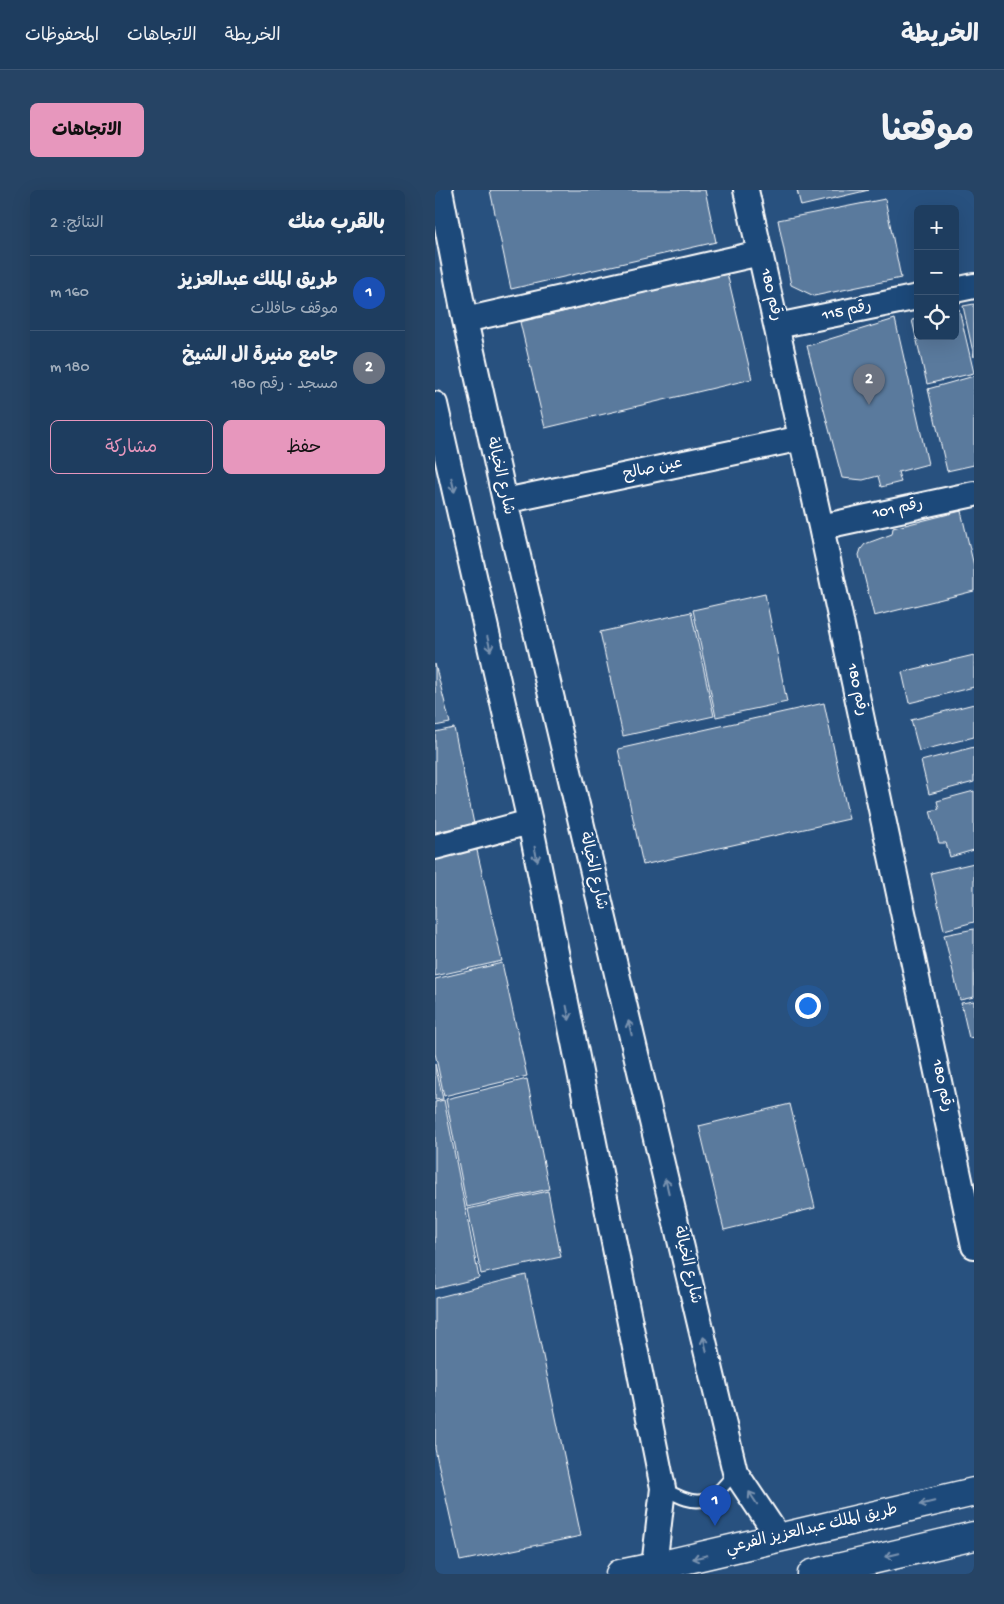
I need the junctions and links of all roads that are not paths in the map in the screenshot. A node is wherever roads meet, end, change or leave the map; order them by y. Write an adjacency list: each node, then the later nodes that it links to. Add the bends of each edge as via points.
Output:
1 (746, 190): 3 (street, رقم 180)
2 (445, 191): 7 (street, شارع الخيالة)
3 (760, 253): 7 (street); 8 (street, رقم 180)
4 (974, 286): 5 (street)
5 (959, 289)
6 (914, 298): 8 (street, رقم 115)
7 (465, 320): 12 (street, شارع الخيالة)
8 (777, 326): 10 (street, رقم 180)
9 (435, 404): 14 (street, one-way to 14)
10 (802, 438): 12 (street, عين صالح); 13 (street, رقم 180)
11 (974, 494): 13 (street, رقم 101)
12 (505, 502): 18 (street, شارع الخيالة, one-way to 12)
13 (821, 527): 16 (street, رقم 180)
14 (530, 822): 15 (street); 19 (street, one-way to 19)
15 (435, 847)
16 (969, 1190): 17 (street, رقم 180)
17 (974, 1246)
18 (735, 1472): 19 (lane, via 716,1494 699,1501 681,1499); 22 (street, شارع الخيالة, one-way to 18)
19 (663, 1488): 23 (street)
20 (974, 1492): 22 (main road, طريق الملك عبدالعزيز الفرعي, one-way to 22)
21 (974, 1536): 25 (main road, one-way to 25)
22 (779, 1538): 23 (main road, طريق الملك عبدالعزيز الفرعي, one-way to 23)
23 (654, 1567): 24 (main road, طريق الملك عبدالعزيز الفرعي)
24 (620, 1574)
25 (812, 1574)

